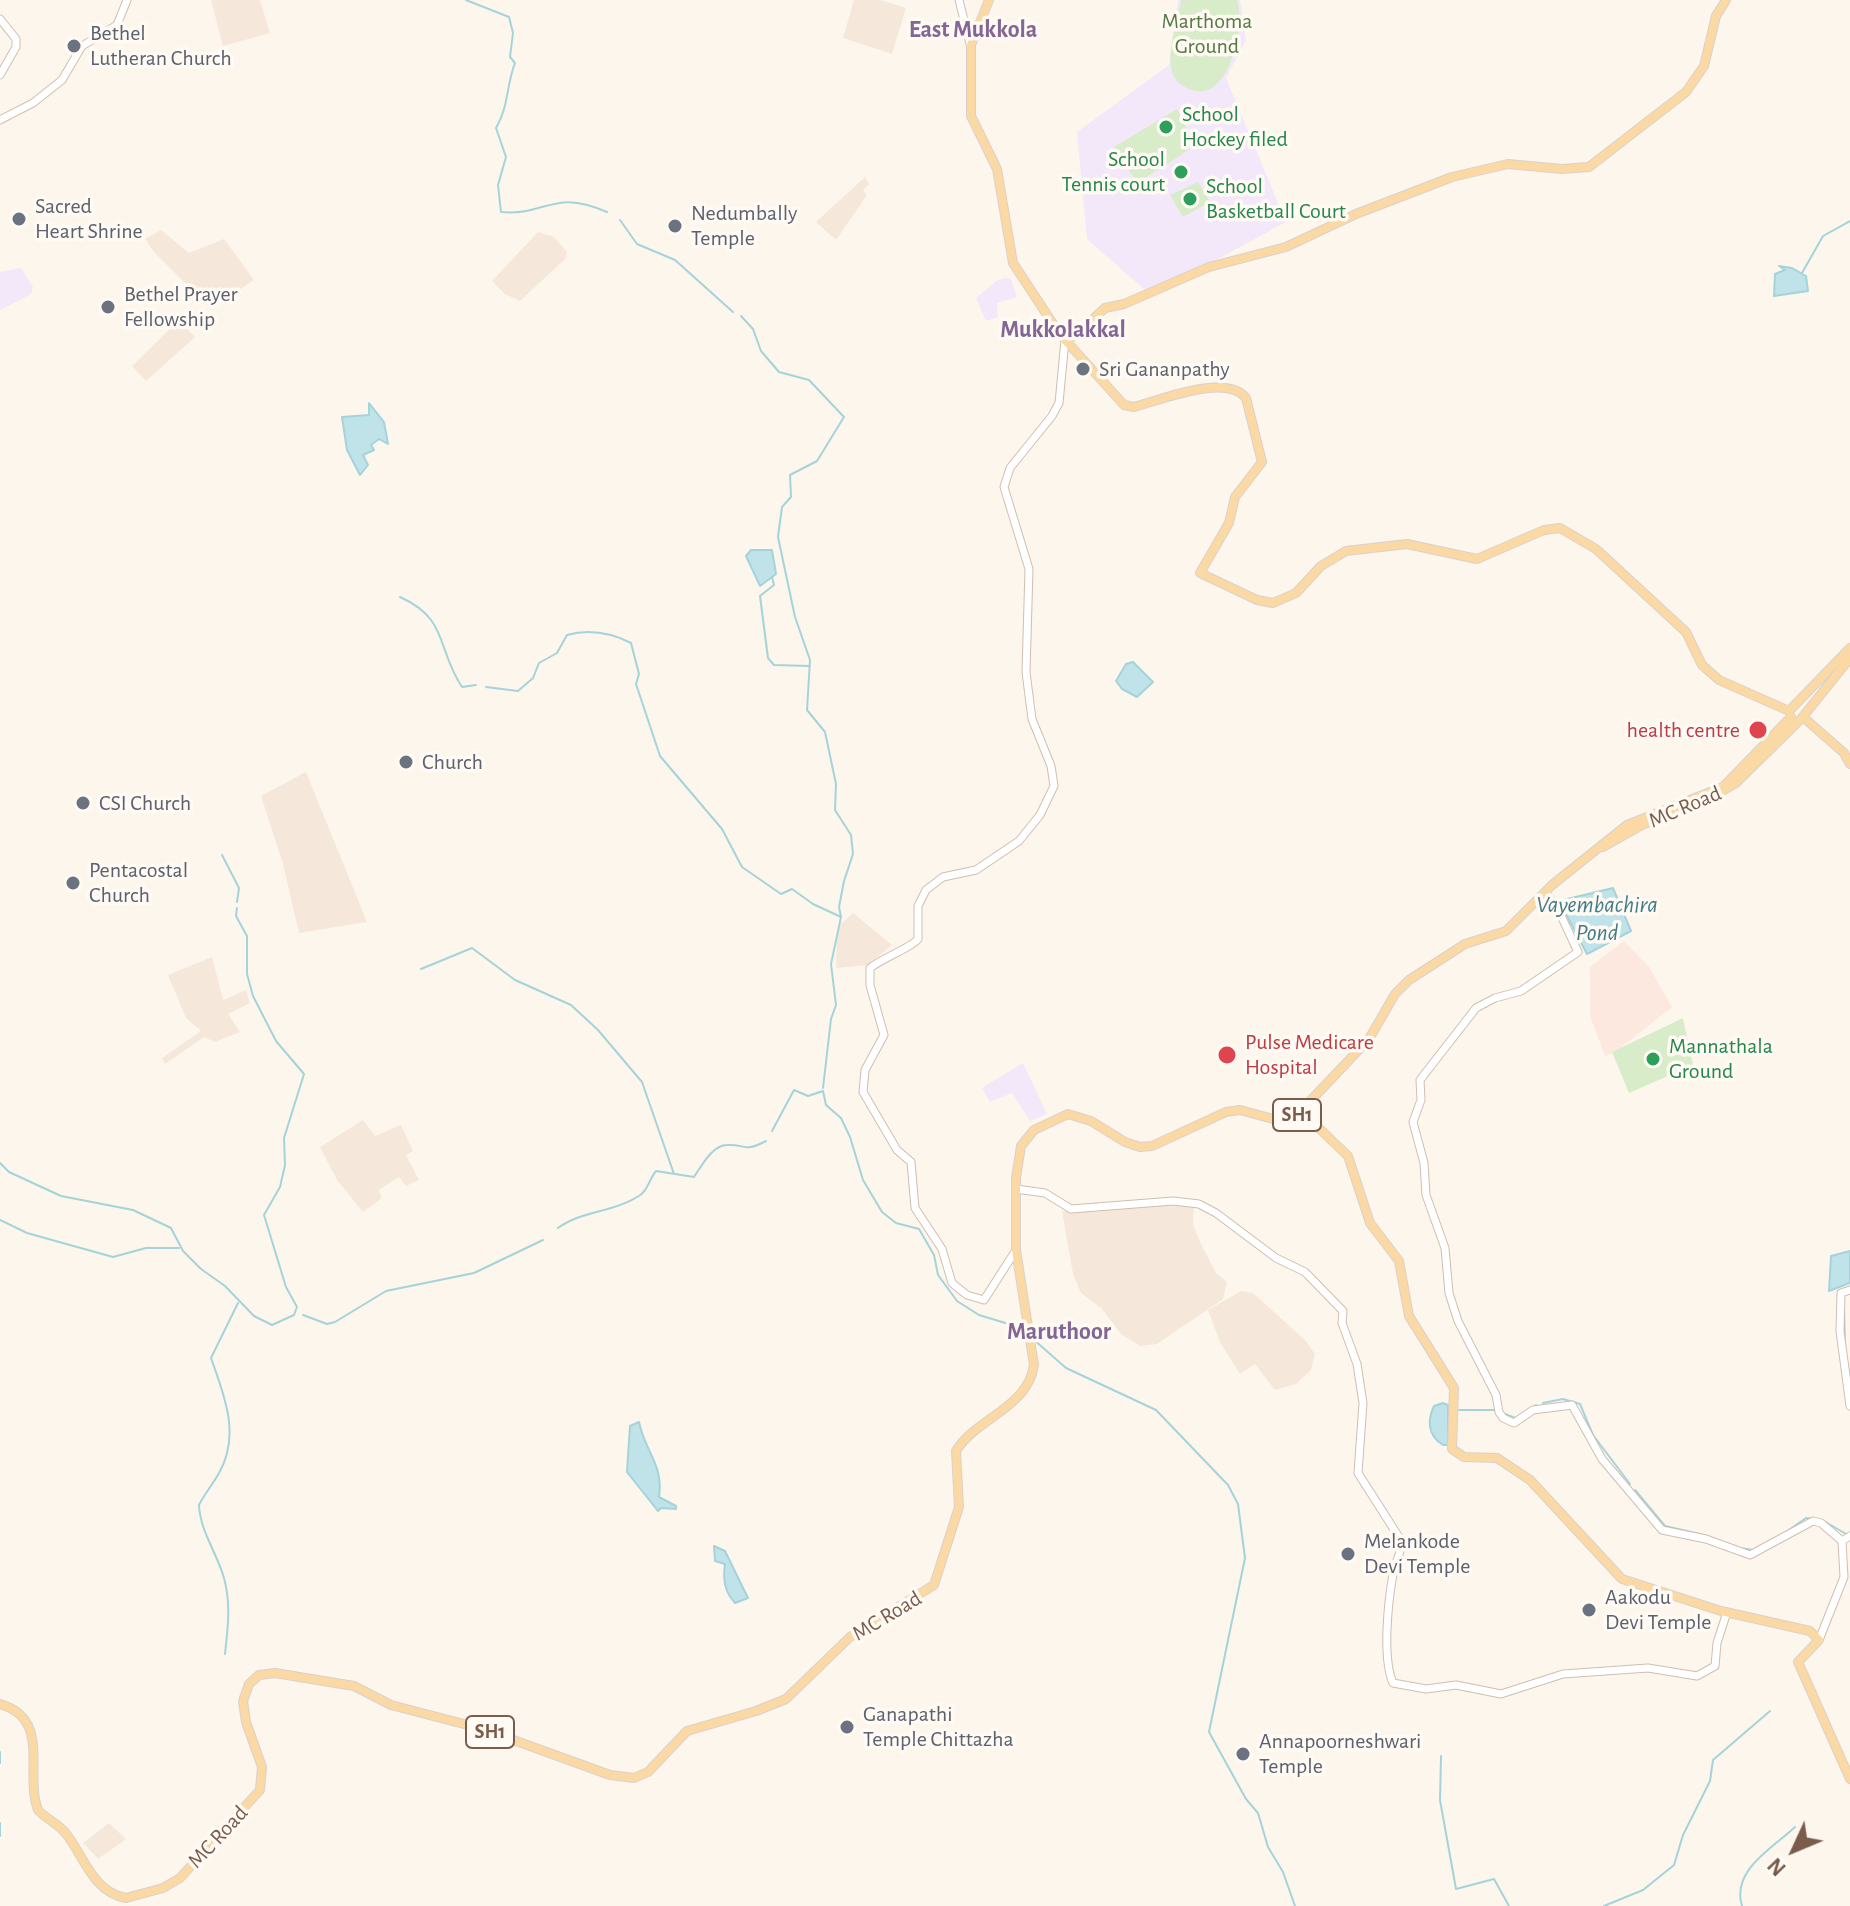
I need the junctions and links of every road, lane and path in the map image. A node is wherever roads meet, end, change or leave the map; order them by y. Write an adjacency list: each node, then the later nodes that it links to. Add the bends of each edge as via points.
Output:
1 (127, 0): 8 (street, via 117,25 82,46 62,80)
2 (959, 0): 6 (street)
3 (989, 0): 6 (main road)
4 (1726, 0): 9 (main road, via 1716,16 1704,66 1686,92 1589,167 1508,164 1452,177 1286,247 1209,267 1105,308)
5 (0, 19): 7 (street, via 16,39)
6 (971, 45): 9 (main road, via 971,116 997,169 1010,254)
7 (0, 75)
8 (0, 120)
9 (1065, 340): 12 (main road, via 1124,405 1228,386 1246,398 1262,462 1235,497 1229,523 1200,573 1211,579 1273,603 1296,593 1321,566 1346,551 1407,544 1477,559 1560,528 1596,549 1686,632 1702,665 1719,680); 17 (street, via 1059,403 1010,468 1004,487 1029,569 1026,672 1032,719 1054,786 1019,841 976,870 943,877 929,887 918,906 918,939 870,968 884,1035 862,1081 886,1133 911,1162 915,1208 942,1249 952,1283 984,1300)
10 (1850, 648): 12 (main road, MC Road / SH1)
11 (1850, 658): 12 (main road, MC Road / SH1)
12 (1796, 714): 13 (main road); 14 (main road, MC Road / SH1, via 1723,787 1639,819 1608,838)
13 (1850, 764)
14 (1545, 892): 15 (main road, MC Road / SH1, via 1506,931 1465,944 1409,980 1369,1039); 21 (street, via 1578,952 1521,991 1476,1008 1420,1080 1421,1100 1413,1122 1458,1321 1503,1418 1514,1423 1533,1410 1572,1405 1602,1459 1662,1530 1750,1555 1813,1521)
15 (1301, 1111): 16 (main road, MC Road / SH1, via 1277,1120 1247,1111 1226,1112 1140,1147 1068,1114 1026,1137 1018,1157); 22 (main road, via 1348,1156 1370,1223 1399,1261 1409,1316 1454,1388 1452,1449 1467,1457 1497,1458 1530,1480 1622,1579)
16 (1016, 1189): 17 (main road, MC Road / SH1); 22 (street, via 1045,1193 1071,1209 1173,1201 1199,1204 1305,1272 1343,1311 1363,1403 1358,1473 1402,1546 1390,1591 1393,1683 1426,1689 1456,1685 1501,1694 1563,1674 1648,1668 1694,1675 1715,1666)
17 (1016, 1250): 24 (main road, MC Road / SH1, via 1033,1373 1024,1389 956,1451 959,1507 934,1585 850,1637 786,1699 687,1731 642,1776 610,1775 483,1729 391,1705 354,1686 259,1675 243,1701 262,1767 260,1790 180,1878 126,1898 87,1870 65,1832 38,1810 30,1726)
18 (1850, 1290): 19 (street, via 1841,1293 1840,1316)
19 (1850, 1406)
20 (1850, 1536): 21 (street)
21 (1842, 1541): 23 (street, via 1844,1577)
22 (1727, 1612): 23 (main road, via 1797,1626)
23 (1819, 1640): 25 (main road, via 1798,1662)
24 (0, 1704)
25 (1850, 1779)

